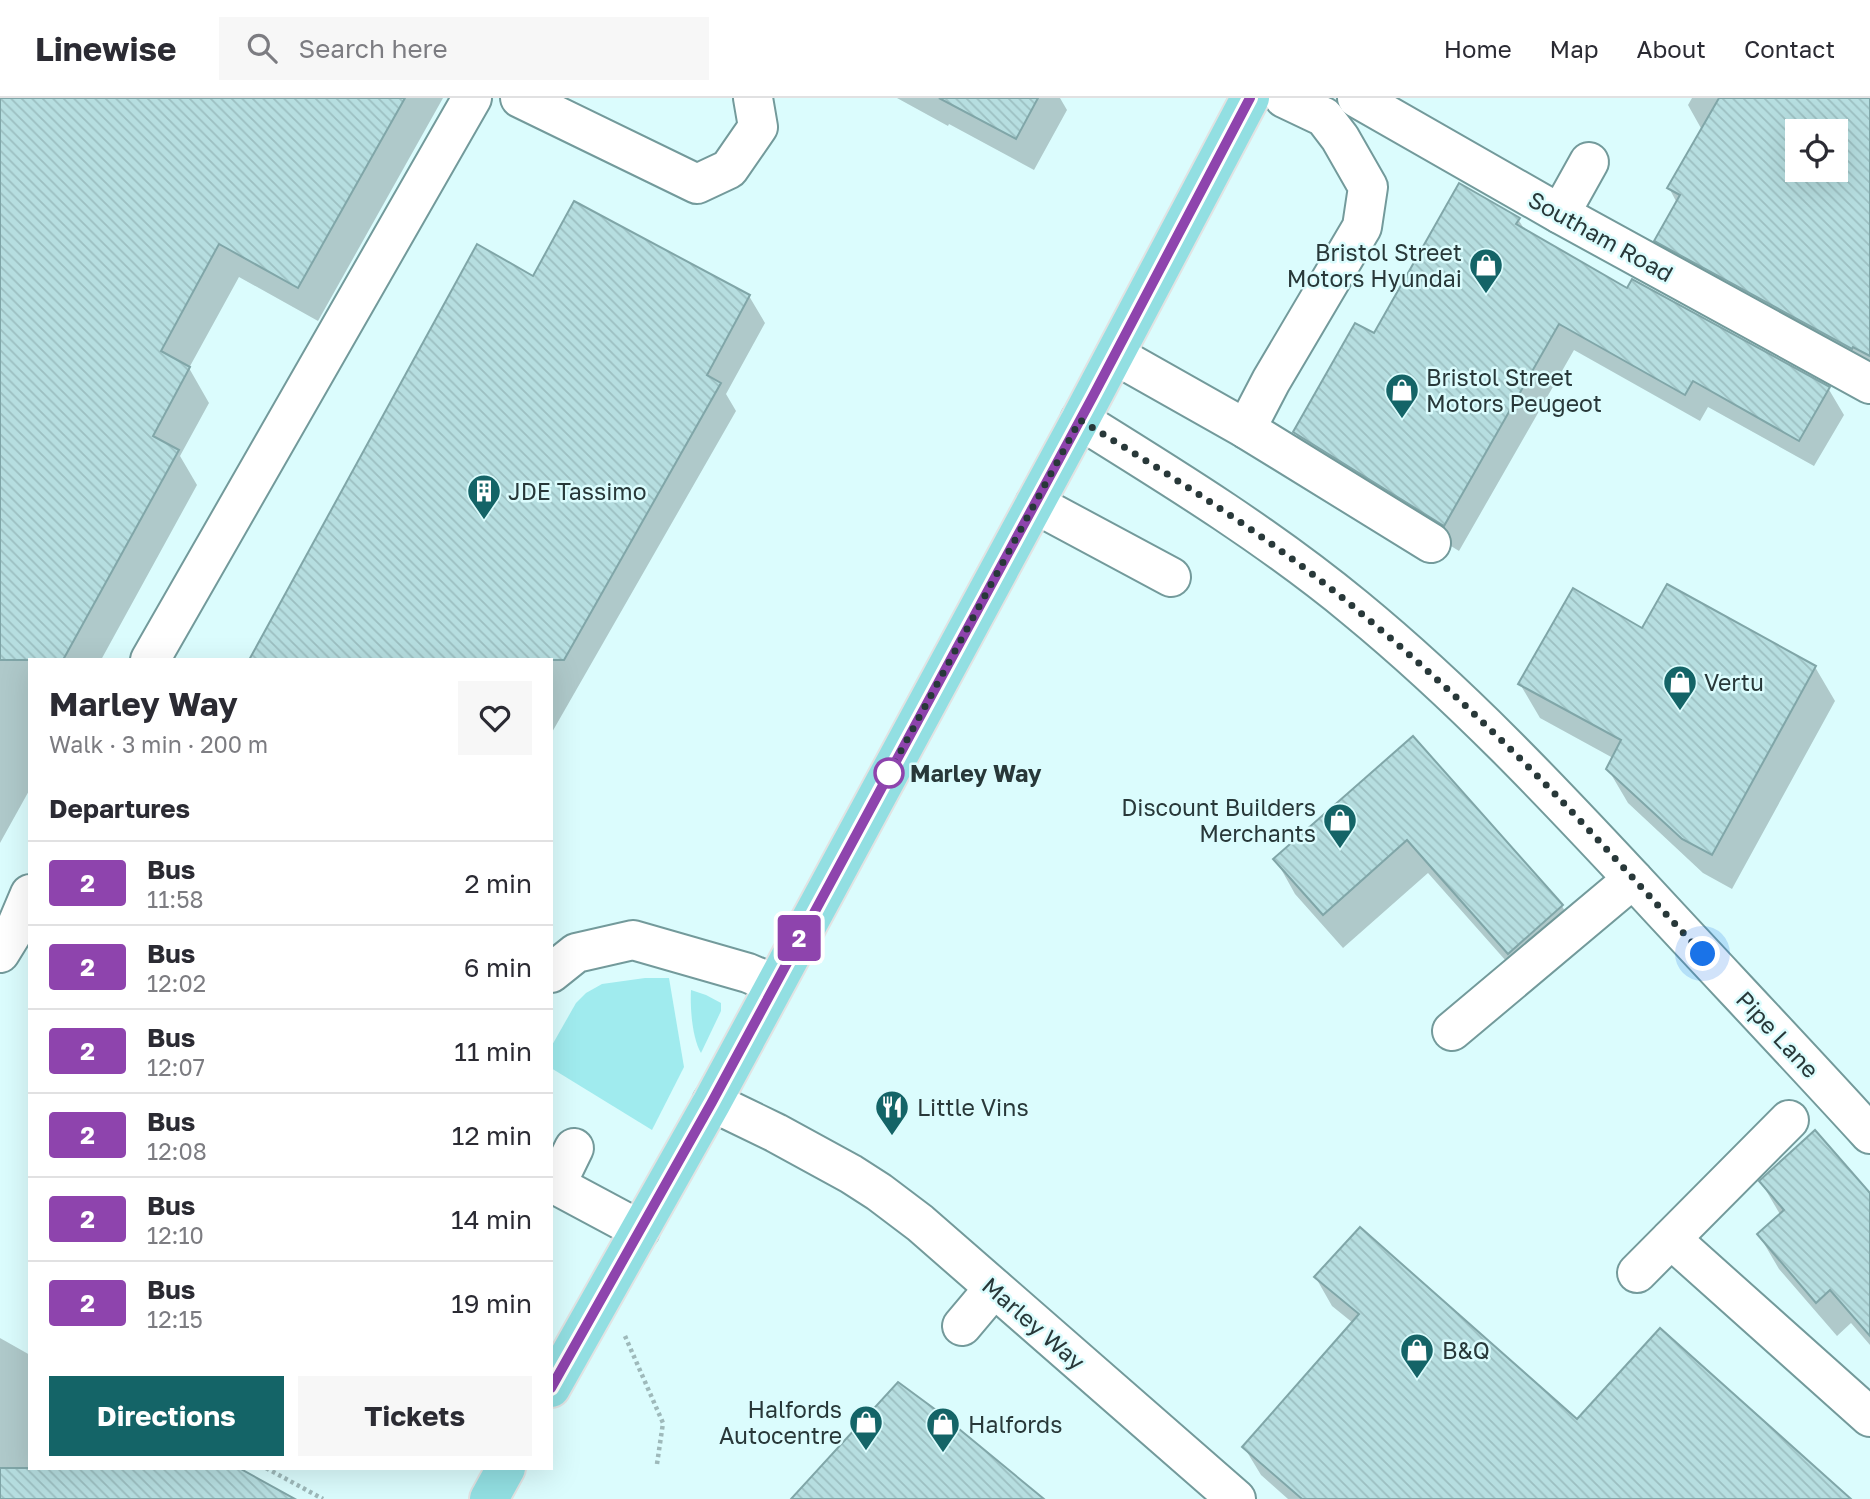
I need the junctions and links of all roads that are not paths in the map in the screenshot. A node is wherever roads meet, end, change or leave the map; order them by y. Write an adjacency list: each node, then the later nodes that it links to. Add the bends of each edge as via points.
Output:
1 (472, 98): 16 (street)
2 (520, 98): 3 (street, via 697,184 729,169 758,127)
3 (753, 98)
4 (1250, 98): 9 (main road)
5 (1284, 98): 12 (street, via 1324,117 1368,187 1362,227)
6 (1357, 98): 8 (street, Southam Road)
7 (1589, 162): 8 (street)
8 (1560, 214): 10 (street, Southam Road)
9 (1115, 355): 11 (main road); 12 (street)
10 (1859, 378)
11 (1080, 420): 13 (main road); 17 (street, Pipe Lane, via 1287,554 1355,608 1491,730)
12 (1246, 429): 14 (street)
13 (1035, 504): 15 (street); 21 (main road)
14 (1431, 543)
15 (1171, 578)
16 (151, 658)
17 (1633, 879): 22 (street); 25 (street, Pipe Lane)
18 (28, 899): 19 (street)
19 (0, 953)
20 (553, 971): 21 (street, via 576,953 634,940)
21 (774, 984): 23 (main road)
22 (1452, 1031)
23 (712, 1102): 27 (main road); 30 (street, Marley Way, via 824,1158 879,1192)
24 (1789, 1120): 28 (street)
25 (1870, 1134)
26 (574, 1148): 27 (street, via 556,1185)
27 (640, 1230): 32 (main road)
28 (1671, 1239): 29 (street); 33 (street)
29 (1637, 1273)
30 (994, 1287): 31 (street); 36 (street, Marley Way, via 1190,1437)
31 (962, 1326)
32 (553, 1384)
33 (1870, 1417)
34 (505, 1470): 35 (main road)
35 (489, 1499)
36 (1236, 1499)

